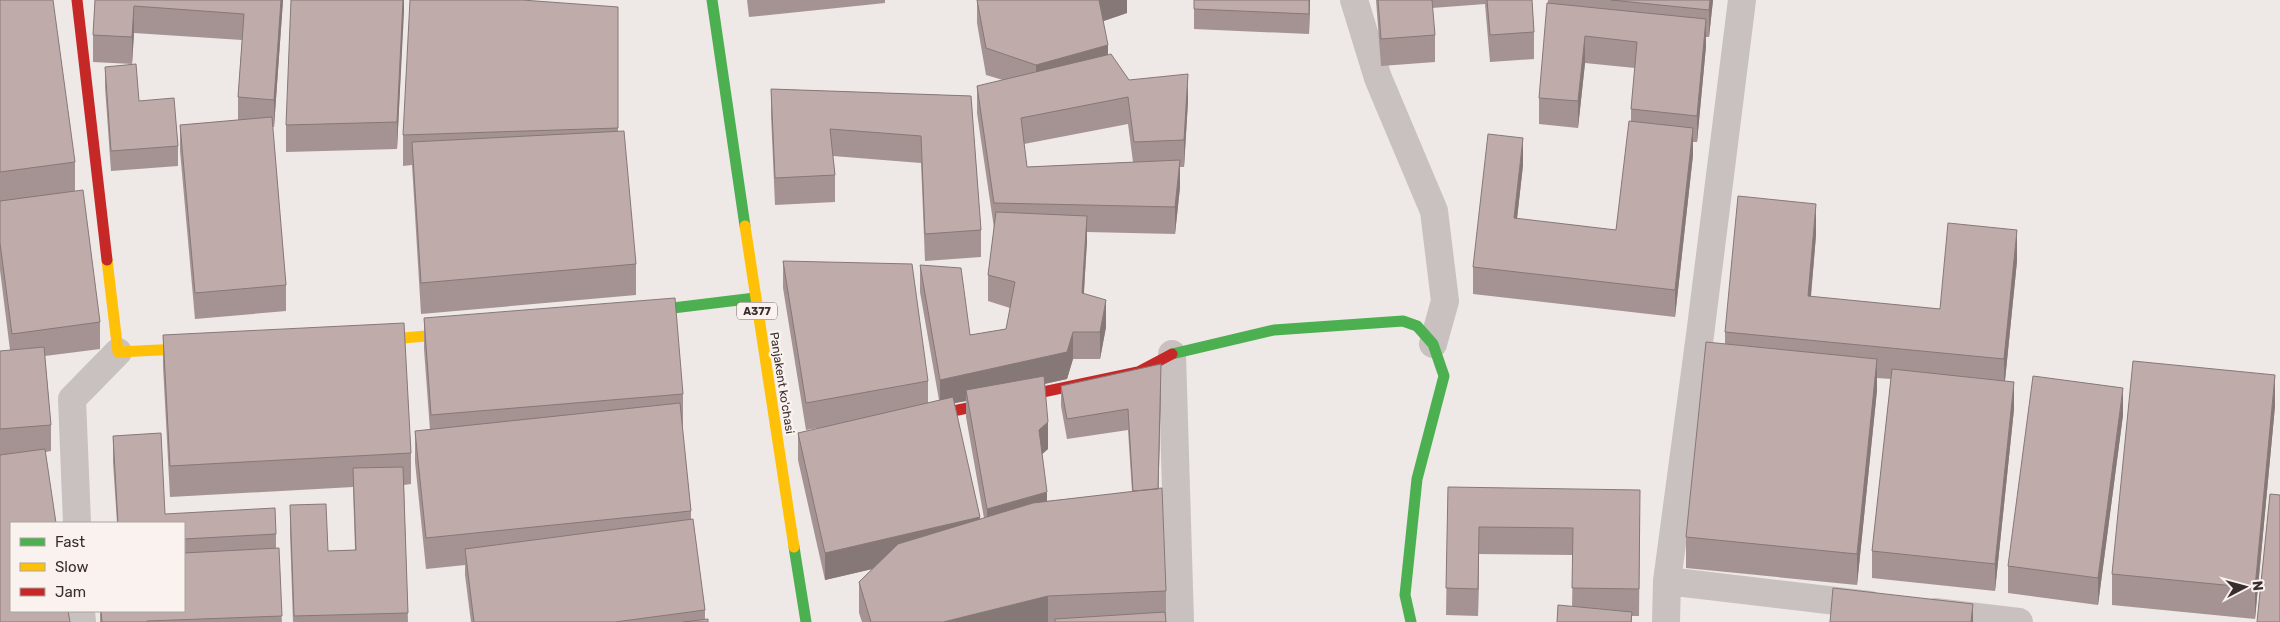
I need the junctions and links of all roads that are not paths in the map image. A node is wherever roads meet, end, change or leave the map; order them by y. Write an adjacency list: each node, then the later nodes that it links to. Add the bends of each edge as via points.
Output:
1 (77, 0): 11 (street)
2 (712, 0): 5 (street, Panjakent ko'chasi / A377)
3 (1354, 0): 9 (street, via 1378,78 1434,211 1445,301)
4 (1742, 0): 15 (street)
5 (755, 298): 6 (street); 16 (street, Panjakent ko'chasi / A377, via 784,447)
6 (628, 313)
7 (473, 331): 8 (street)
8 (356, 342)
9 (1433, 344): 12 (street, via 1417,326 1403,321 1274,330); 18 (street, via 1444,376 1416,479 1405,595)
10 (217, 348): 11 (street)
11 (118, 352): 14 (street, via 72,399)
12 (1172, 354): 13 (street, via 1138,372); 17 (street)
13 (905, 421)
14 (78, 522)
15 (1666, 581): 19 (street); 20 (street)
16 (806, 622)
17 (1180, 622)
18 (1411, 622)
19 (1666, 622)
20 (2019, 622)

